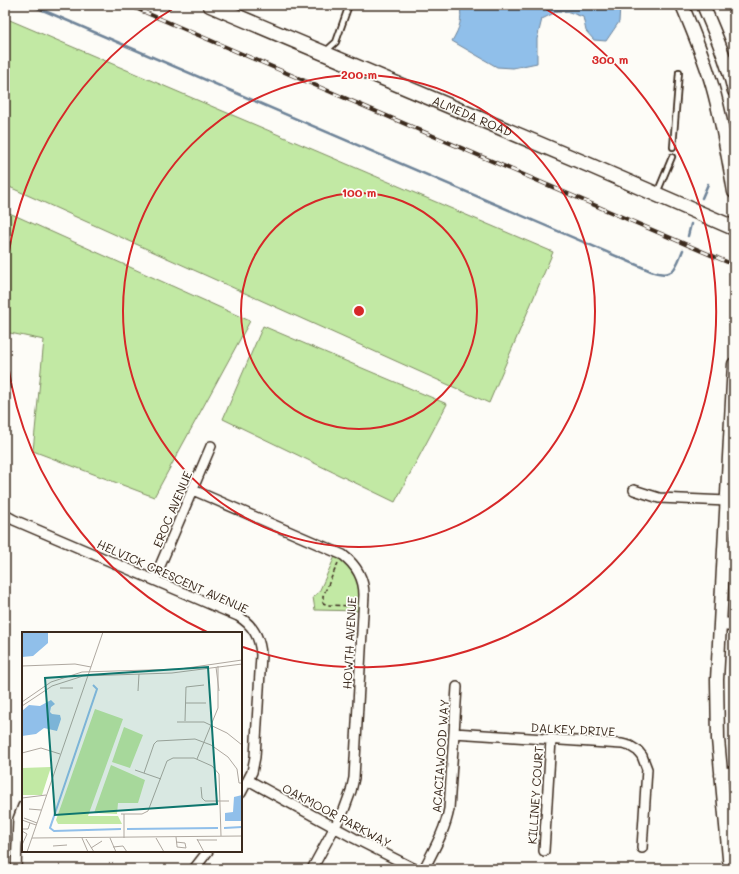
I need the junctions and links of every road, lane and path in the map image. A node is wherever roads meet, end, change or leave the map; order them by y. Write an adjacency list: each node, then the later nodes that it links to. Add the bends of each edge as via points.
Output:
1 (210, 5): 5 (main road, ALMEDA ROAD)
2 (349, 5): 5 (lane, via 336,42)
3 (682, 5): 8 (main road)
4 (703, 5): 7 (main road)
5 (324, 54): 13 (main road, ALMEDA ROAD)
6 (679, 72): 10 (lane)
7 (731, 78): 8 (main road); 9 (main road)
8 (712, 84): 12 (main road)
9 (734, 91)
10 (673, 147)
11 (672, 157): 13 (lane)
12 (734, 192)
13 (657, 194): 14 (main road, ALMEDA ROAD)
14 (734, 228)
15 (734, 364): 19 (main road)
16 (211, 446): 17 (street, EROC AVENUE)
17 (193, 490): 22 (street, EROC AVENUE); 34 (street, HOWTH AVENUE, via 342,555 354,565 361,576 364,595 354,778 348,802)
18 (634, 490): 19 (street, via 659,498)
19 (730, 501): 24 (main road)
20 (5, 515): 22 (street, HELVICK CRESCENT AVENUE)
21 (339, 561): 23 (path, via 323,596 323,603)
22 (154, 580): 31 (street, HELVICK CRESCENT AVENUE, via 238,616 253,628 258,637 261,655 255,757)
23 (356, 606)
24 (720, 624): 25 (main road); 30 (main road, via 717,680)
25 (734, 625)
26 (457, 687): 27 (street, ACACIAWOOD WAY)
27 (454, 733): 28 (street, DALKEY DRIVE); 42 (street, ACACIAWOOD WAY, via 447,821)
28 (551, 740): 35 (street, DALKEY DRIVE, via 622,744 638,751 646,769); 37 (street, KILLINEY COURT)
29 (734, 773): 30 (main road)
30 (721, 775): 43 (main road)
31 (248, 780): 32 (street, HELVICK CRESCENT AVENUE); 34 (street, OAKMOOR PARKWAY)
32 (242, 791)
33 (22, 809): 38 (street, via 18,819)
34 (335, 828): 40 (street, HOWTH AVENUE); 41 (street, OAKMOOR PARKWAY)
35 (642, 848)
36 (207, 852): 39 (street)
37 (544, 852)
38 (16, 869)
39 (194, 869)
40 (312, 869)
41 (415, 869)
42 (424, 869)
43 (730, 869)

